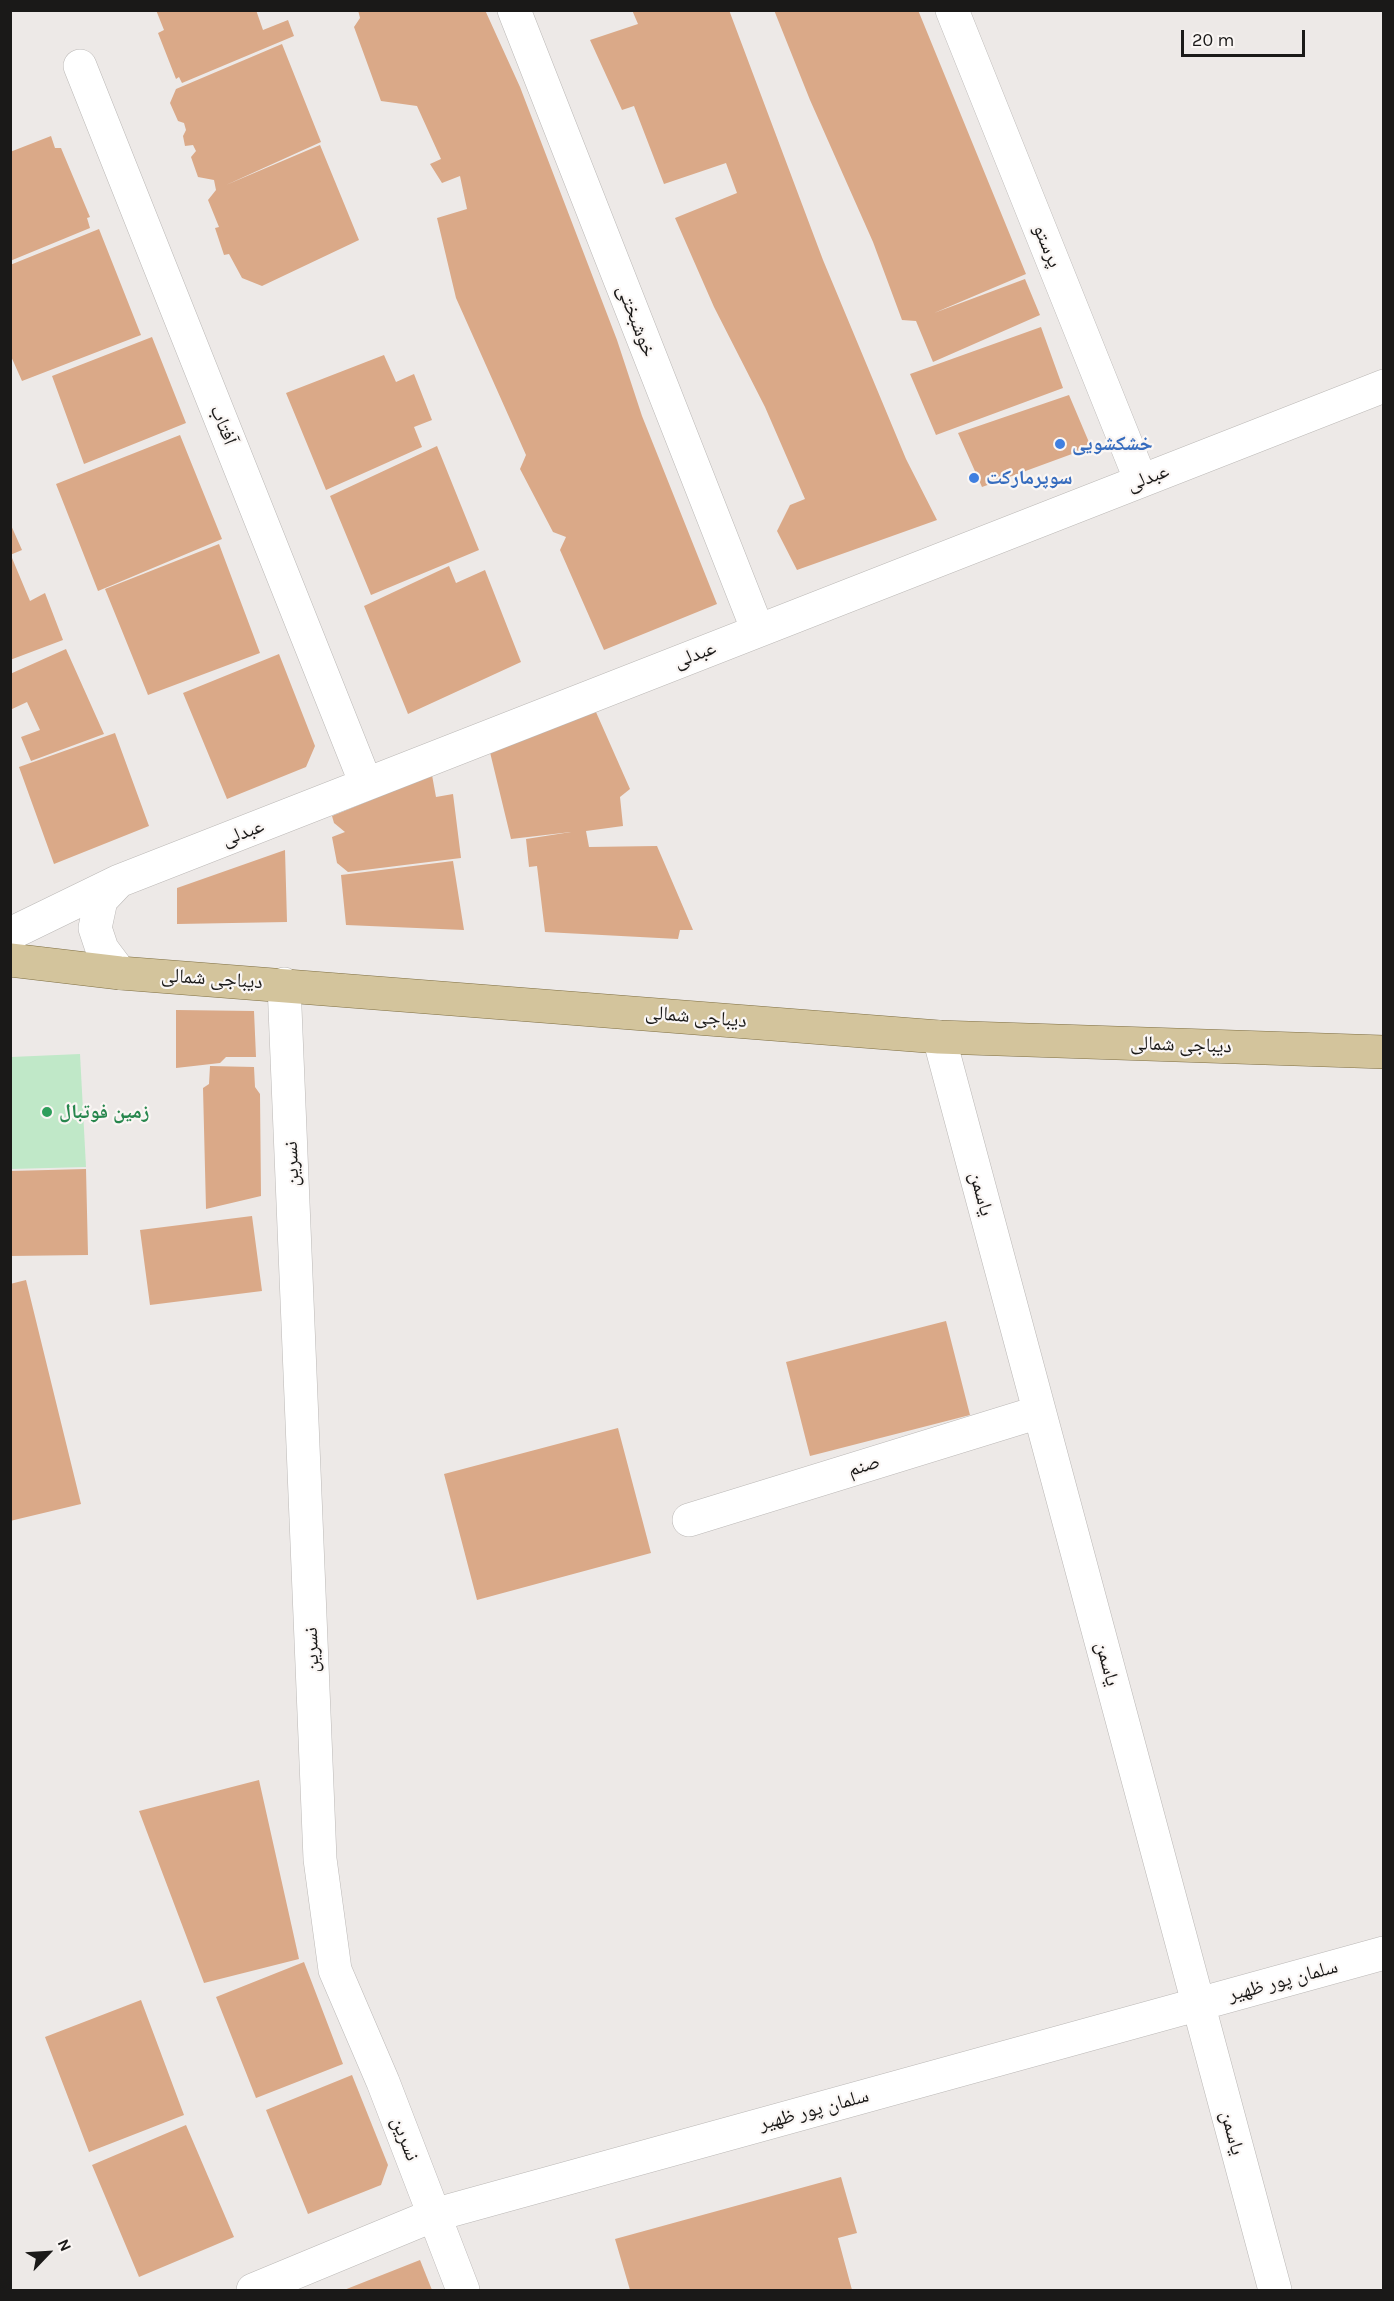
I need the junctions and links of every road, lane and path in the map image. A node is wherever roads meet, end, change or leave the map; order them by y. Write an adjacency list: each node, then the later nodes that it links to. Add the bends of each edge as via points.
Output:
1 (514, 10): 6 (street, خوشبختی)
2 (952, 10): 5 (street, پرستو)
3 (80, 66): 7 (street, آفتاب)
4 (1383, 386): 5 (street, عبدلی)
5 (1141, 481): 6 (street, عبدلی)
6 (758, 631): 7 (street, عبدلی)
7 (366, 784): 8 (street, عبدلی)
8 (119, 881): 9 (street, عبدلی); 11 (street, via 101,900 95,928 102,949)
9 (10, 934)
10 (10, 960): 11 (main road, دیباجی شمالی)
11 (120, 973): 12 (main road, دیباجی شمالی)
12 (284, 984): 13 (main road, دیباجی شمالی); 19 (street, نسرین, via 322,1870 335,1970)
13 (939, 1037): 14 (main road, دیباجی شمالی); 15 (street, یاسمن)
14 (1383, 1052)
15 (1039, 1412): 16 (street, صنم); 18 (street, یاسمن)
16 (689, 1520)
17 (1383, 1953): 18 (street, سلمان پور ظهیر)
18 (1198, 2004): 19 (street, سلمان پور ظهیر); 22 (street, یاسمن)
19 (434, 2215): 20 (street, سلمان پور ظهیر); 21 (street, نسرین)
20 (253, 2290)
21 (463, 2290)
22 (1275, 2290)

